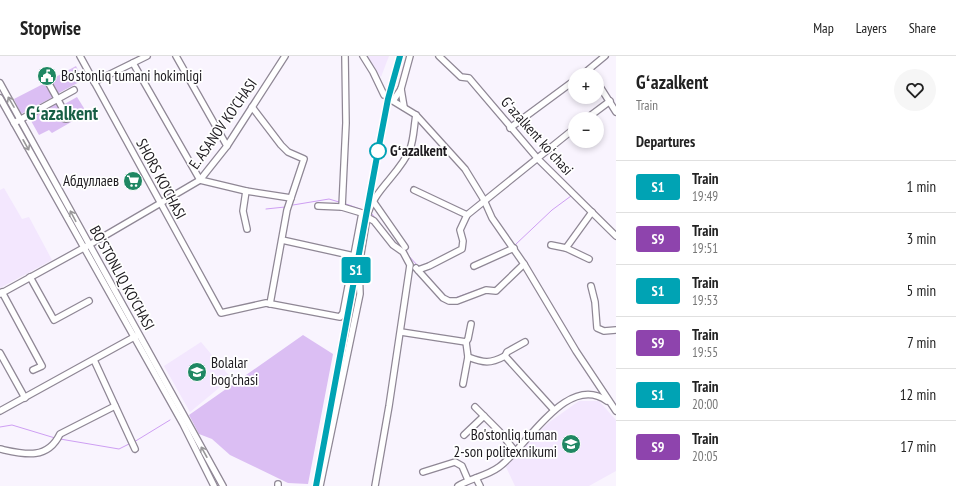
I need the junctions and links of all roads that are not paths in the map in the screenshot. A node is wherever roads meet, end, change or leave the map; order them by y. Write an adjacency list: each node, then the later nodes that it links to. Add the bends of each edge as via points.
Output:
1 (80, 56): 13 (street, SHORS KO'CHASI)
2 (147, 56): 10 (street)
3 (176, 56): 33 (street)
4 (284, 56): 23 (street, E. ASANOV KO'CHASI)
5 (346, 56): 43 (street)
6 (363, 56): 19 (street)
7 (410, 56): 16 (street)
8 (439, 56): 31 (street, Gʻazalkent koʻchasi, via 461,77 469,78)
9 (605, 56): 11 (street)
10 (133, 63): 13 (street); 35 (street)
11 (594, 68)
12 (48, 82): 21 (street)
13 (94, 82): 41 (street, SHORS KO'CHASI)
14 (0, 83): 29 (street, BO'STONLIQ KO'CHASI, one-way to 14)
15 (568, 85): 31 (street)
16 (401, 89): 24 (street); 24 (street, via 393,101)
17 (74, 90): 21 (street)
18 (604, 92): 22 (street)
19 (384, 95)
20 (0, 98): 30 (street, BO'STONLIQ KO'CHASI)
21 (58, 99): 25 (street); 29 (street)
22 (610, 100): 26 (street); 27 (street)
23 (252, 107): 33 (street, E. ASANOV KO'CHASI); 38 (street, via 281,145 288,152 304,159)
24 (404, 107): 28 (street)
25 (64, 111)
26 (595, 112)
27 (616, 112)
28 (416, 115): 39 (street, via 464,169); 40 (street, via 410,148)
29 (21, 119): 30 (street); 51 (street, BO'STONLIQ KO'CHASI, one-way to 29)
30 (14, 123): 51 (street, BO'STONLIQ KO'CHASI, one-way to 51)
31 (510, 128): 34 (street, Gʻazalkent koʻchasi)
32 (568, 133): 34 (street)
33 (227, 146): 35 (street, E. ASANOV KO'CHASI)
34 (538, 159): 39 (street); 44 (street, Gʻazalkent koʻchasi)
35 (200, 180): 37 (street); 41 (street, E. ASANOV KO'CHASI)
36 (414, 190): 45 (street)
37 (246, 191): 38 (street); 47 (street, via 243,211)
38 (291, 198): 49 (street)
39 (484, 200): 45 (street); 53 (street, via 492,218)
40 (373, 201): 46 (street); 52 (street)
41 (160, 204): 51 (street, E. ASANOV KO'CHASI); 65 (street, SHORS KO'CHASI, via 221,313)
42 (318, 206): 43 (street)
43 (342, 207): 55 (street, via 362,213)
44 (592, 212): 48 (street, Gʻazalkent koʻchasi); 54 (street)
45 (467, 215): 60 (street, via 460,230 462,249)
46 (367, 217): 58 (street, via 374,221 393,245 403,252); 95 (street, via 359,266 360,294)
47 (247, 229)
48 (616, 236)
49 (282, 240): 55 (street); 65 (street)
50 (551, 245): 54 (street)
51 (87, 247): 61 (street, E. ASANOV KO'CHASI); 69 (street, BO'STONLIQ KO'CHASI)
52 (405, 247)
53 (514, 248): 57 (street); 59 (street)
54 (566, 248): 56 (street)
55 (354, 256): 65 (street, via 343,313 340,317)
56 (589, 259)
57 (524, 264): 60 (street, via 496,291 486,290 453,302 443,298); 79 (street)
58 (410, 265): 60 (street); 68 (street)
59 (474, 266)
60 (418, 270)
61 (30, 277): 63 (street, E. ASANOV KO'CHASI); 64 (street, via 54,320)
62 (591, 286): 67 (street, via 597,328 604,331)
63 (1, 293): 76 (street, via 42,366)
64 (89, 300)
65 (270, 304)
66 (470, 324): 70 (street)
67 (616, 330)
68 (401, 332): 70 (street); 96 (street)
69 (137, 336): 75 (street); 93 (street, BO'STONLIQ KO'CHASI); 94 (street, BO'STONLIQ KO'CHASI, one-way to 69)
70 (466, 342): 74 (street)
71 (524, 342): 73 (street, via 507,352)
72 (0, 353): 78 (street)
73 (505, 356): 74 (street, via 493,362); 82 (street)
74 (468, 357): 77 (street)
75 (94, 360): 78 (street); 80 (street)
76 (33, 370)
77 (463, 384)
78 (25, 398): 83 (street)
79 (609, 402): 82 (street, via 595,394 586,394 569,400); 84 (street)
80 (115, 406): 87 (street); 88 (street, via 60,434 55,444 31,455)
81 (475, 407): 85 (street)
82 (554, 410): 89 (street)
83 (0, 411)
84 (616, 411)
85 (484, 416): 86 (street); 89 (street)
86 (464, 435)
87 (135, 448)
88 (0, 449)
89 (515, 450): 91 (street, via 499,467)
90 (423, 472): 92 (street, via 455,462 462,466)
91 (476, 478): 92 (street); 98 (street)
92 (468, 480): 97 (street)
93 (214, 486)
94 (223, 486)
95 (320, 486)
96 (375, 486)
97 (458, 486)
98 (480, 486)

